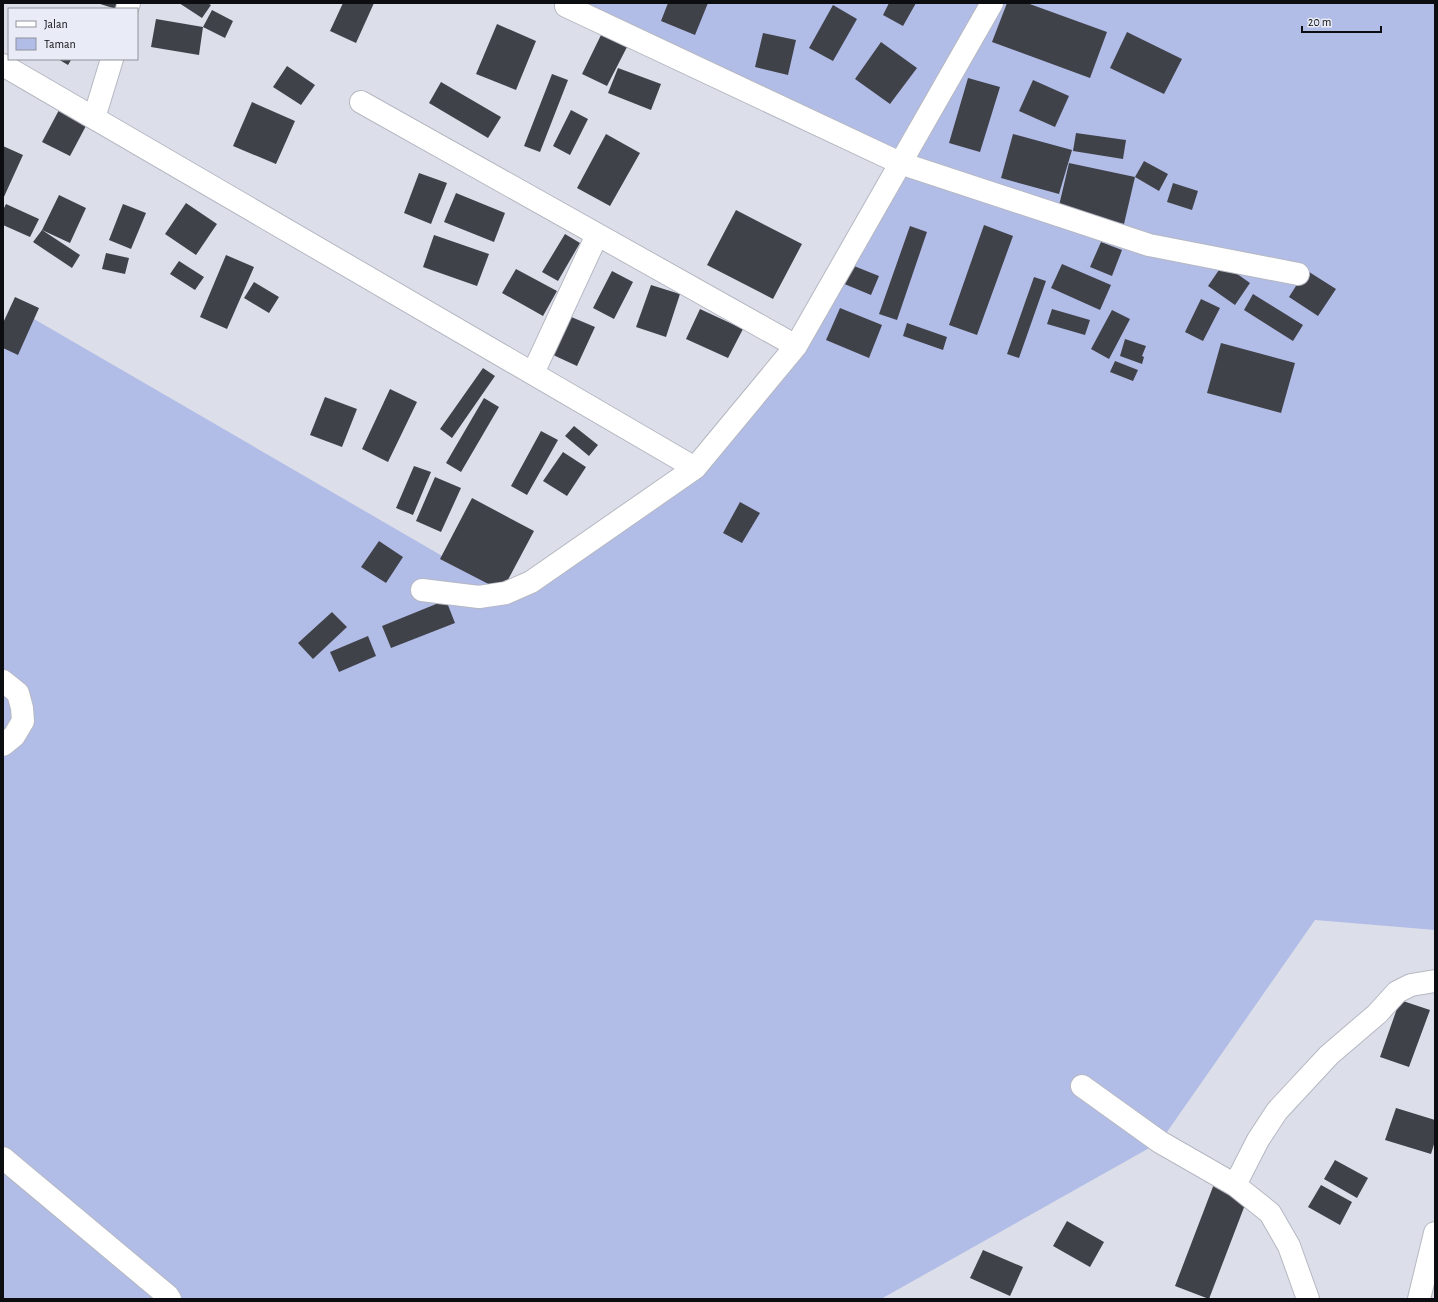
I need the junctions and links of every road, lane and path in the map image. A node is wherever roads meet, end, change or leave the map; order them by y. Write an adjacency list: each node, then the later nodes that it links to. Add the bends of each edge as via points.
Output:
1 (992, 3): 7 (street)
2 (564, 4): 7 (street)
3 (112, 60): 6 (street)
4 (3, 65): 6 (street)
5 (361, 102): 8 (street)
6 (94, 118): 11 (street)
7 (900, 163): 9 (street, via 1149,245); 10 (street)
8 (597, 235): 10 (street); 11 (street)
9 (1298, 274)
10 (796, 346): 12 (street)
11 (532, 373): 12 (street)
12 (695, 468): 13 (street, via 531,582 506,593 479,597)
13 (422, 590)
14 (3, 681): 15 (street, via 18,693 23,721 14,736)
15 (3, 745)
16 (1435, 981): 19 (street, via 1411,985 1397,992 1377,1014 1329,1055 1277,1111 1258,1140)
17 (1082, 1086): 19 (street, via 1160,1142)
18 (3, 1158): 21 (street)
19 (1235, 1185): 22 (street, via 1270,1213 1290,1246)
20 (1435, 1233): 23 (street)
21 (170, 1299)
22 (1308, 1299)
23 (1419, 1299)

